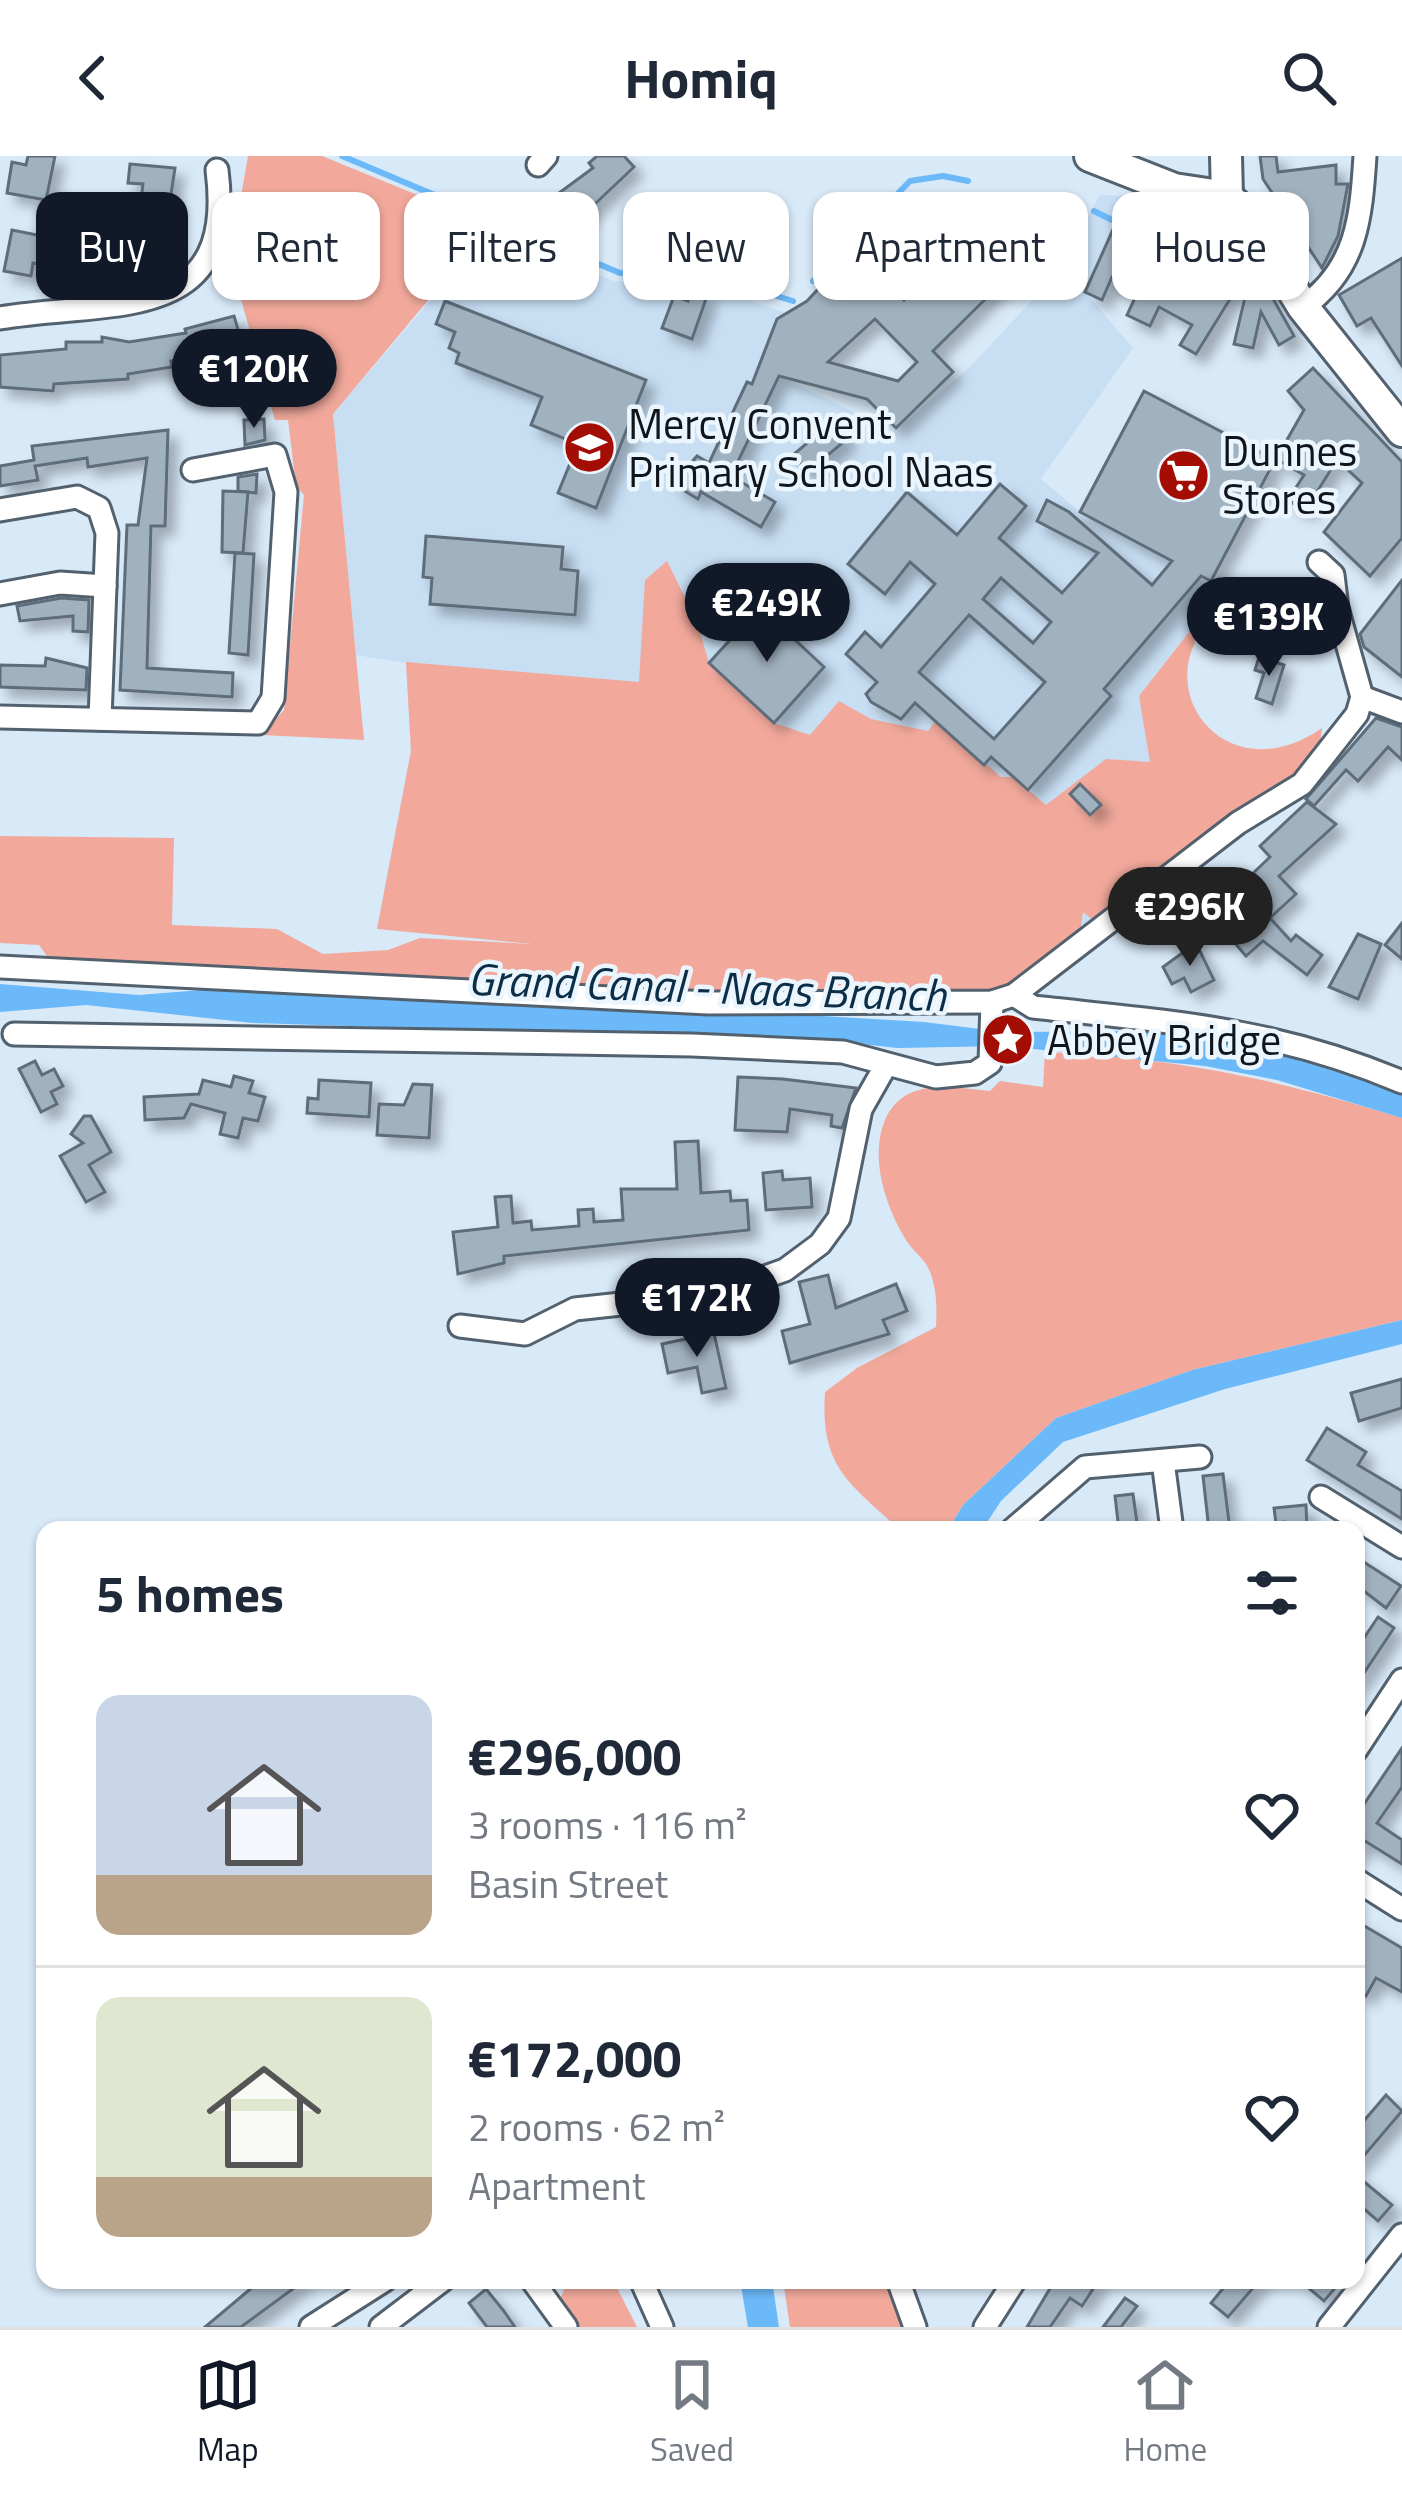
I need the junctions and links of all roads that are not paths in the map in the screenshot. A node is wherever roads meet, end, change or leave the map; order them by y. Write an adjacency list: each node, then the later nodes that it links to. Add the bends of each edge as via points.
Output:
1 (1090, 156): 5 (main road)
2 (1226, 156): 6 (main road)
3 (1365, 156): 8 (street, via 1350,257)
4 (217, 170): 9 (street, via 218,240 191,281 161,296)
5 (1194, 192)
6 (1227, 192)
7 (1299, 300): 8 (main road)
8 (1303, 307): 10 (main road)
9 (0, 318)
10 (1402, 431)
11 (193, 470): 19 (street, via 275,455 286,493 273,698 258,723)
12 (0, 510): 14 (street, via 76,497 99,508 107,533)
13 (1319, 562): 16 (street, via 1333,574)
14 (105, 586): 15 (street); 19 (street)
15 (0, 594)
16 (1362, 698): 17 (street); 21 (street, via 1302,784)
17 (1398, 701)
18 (0, 717): 19 (street)
19 (100, 719)
20 (0, 968): 21 (street, via 708,1003)
21 (1000, 1004): 23 (street, via 990,1063 975,1073 936,1077); 24 (street, via 1212,1024 1282,1039)
22 (14, 1034): 23 (street, via 692,1045 843,1052)
23 (886, 1065): 25 (street, via 861,1109 839,1218 784,1270 685,1298 575,1309 525,1334)
24 (1402, 1082)
25 (460, 1326)
26 (1200, 1457): 27 (street)
27 (1163, 1461): 29 (street, via 1085,1466); 30 (street)
28 (1321, 1497): 31 (street)
29 (1022, 1521)
30 (1171, 1521)
31 (1360, 1521)
32 (1365, 1524): 33 (street)
33 (1402, 1547)
34 (1402, 1680): 35 (street)
35 (1365, 1736)
36 (1365, 1886): 37 (street)
37 (1402, 1909)
38 (1402, 2236): 39 (street)
39 (1365, 2282)
40 (371, 2289): 47 (street)
41 (431, 2289): 48 (street)
42 (539, 2289): 49 (street)
43 (644, 2289): 50 (street)
44 (901, 2289): 51 (street)
45 (1009, 2289): 52 (street)
46 (1359, 2289): 53 (street)
47 (311, 2327)
48 (381, 2327)
49 (566, 2327)
50 (662, 2327)
51 (915, 2327)
52 (985, 2327)
53 (1329, 2327)

